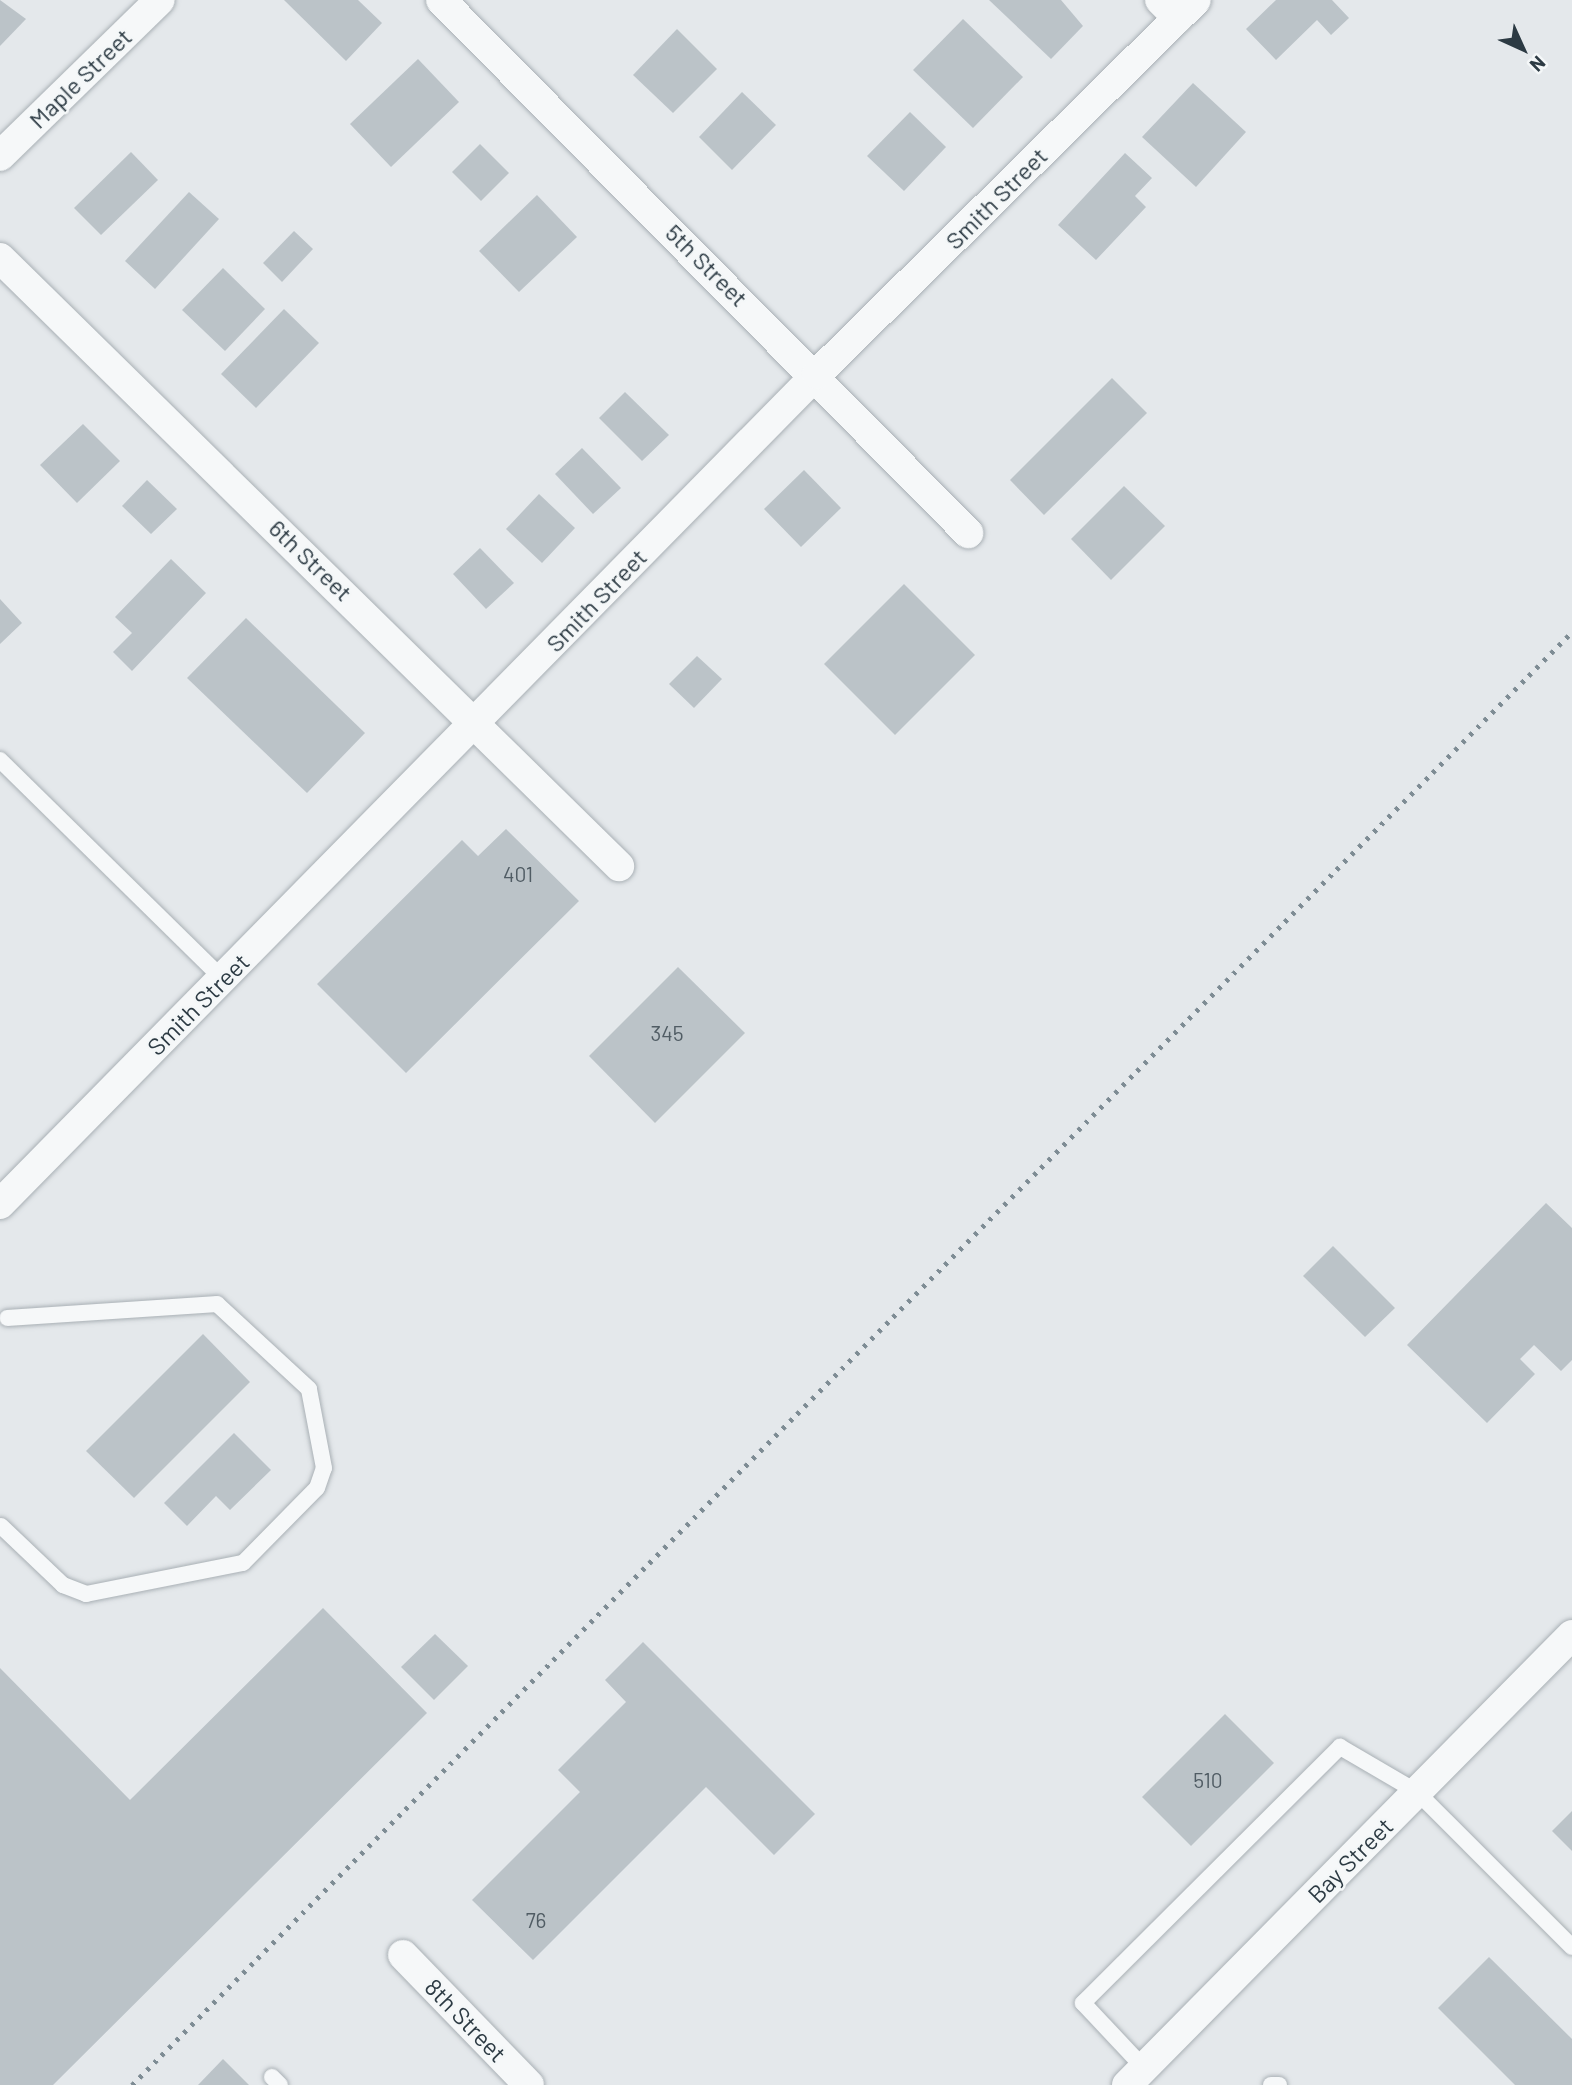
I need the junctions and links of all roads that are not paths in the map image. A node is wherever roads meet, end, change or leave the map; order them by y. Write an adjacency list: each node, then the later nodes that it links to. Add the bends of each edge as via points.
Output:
1 (160, 0): 4 (street, Maple Street)
2 (441, 0): 6 (street, 5th Street)
3 (1178, 6): 6 (street, Smith Street)
4 (0, 156)
5 (0, 258): 8 (street, 6th Street)
6 (817, 374): 7 (street, 5th Street); 8 (street, Smith Street)
7 (968, 533)
8 (477, 722): 10 (street, 6th Street); 11 (street, Smith Street)
9 (0, 760): 11 (lane)
10 (619, 866)
11 (223, 979): 12 (street, Smith Street)
12 (0, 1204)
13 (2, 1318): 14 (lane, via 217,1304 309,1389 324,1468 317,1488 243,1563 86,1594 63,1586)
14 (0, 1526)
15 (1572, 1635): 16 (street, Bay Street)
16 (1417, 1792): 17 (lane); 19 (street, Bay Street); 19 (lane, via 1340,1747 1083,2003)
17 (1572, 1947)
18 (403, 1955): 20 (street, 8th Street)
19 (1136, 2076)
20 (529, 2085)
21 (1271, 2085): 22 (lane)
22 (1279, 2085)

